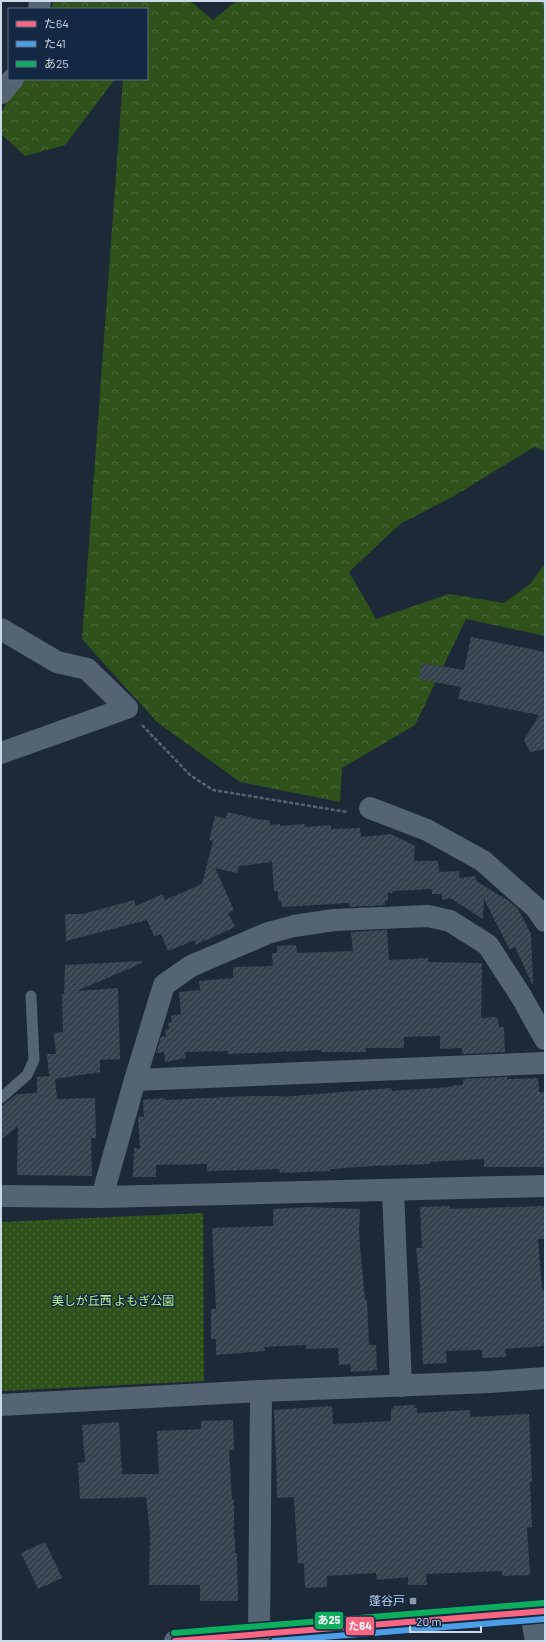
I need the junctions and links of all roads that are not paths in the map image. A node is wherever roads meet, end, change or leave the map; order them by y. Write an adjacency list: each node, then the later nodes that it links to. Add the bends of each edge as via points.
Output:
1 (12, 80): 2 (street)
2 (1, 93)
3 (1, 629): 4 (street, via 57,662 87,669 127,708)
4 (1, 754)
5 (370, 808): 6 (street, via 427,830 483,860 536,908)
6 (545, 922)
7 (31, 996): 11 (lane, via 34,1060 27,1075)
8 (543, 1028): 10 (street, via 488,945 450,921 428,916 334,920 268,933 191,966 164,985)
9 (545, 1063): 10 (street)
10 (134, 1080): 15 (street)
11 (1, 1098)
12 (545, 1186): 13 (street)
13 (393, 1190): 15 (street); 17 (street)
14 (1, 1196): 15 (street)
15 (102, 1197)
16 (545, 1378): 17 (street)
17 (401, 1386): 18 (street)
18 (261, 1391): 19 (street); 21 (street)
19 (1, 1405)
20 (538, 1612): 21 (street); 23 (street)
21 (260, 1638): 22 (street)
22 (175, 1641)
23 (536, 1641)

